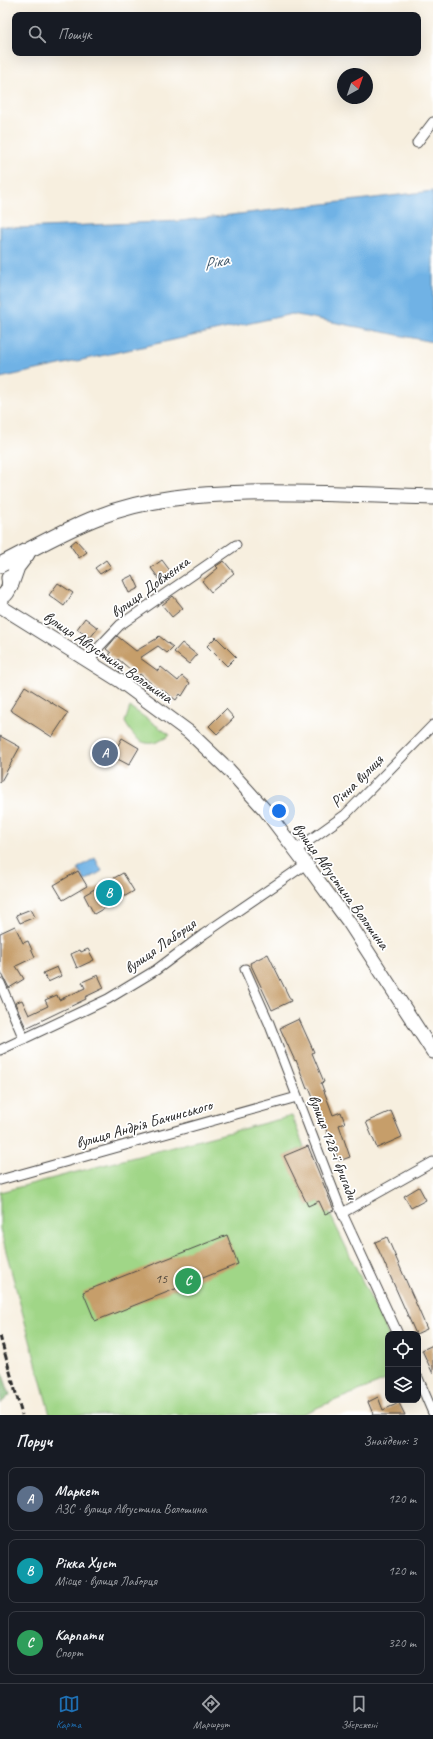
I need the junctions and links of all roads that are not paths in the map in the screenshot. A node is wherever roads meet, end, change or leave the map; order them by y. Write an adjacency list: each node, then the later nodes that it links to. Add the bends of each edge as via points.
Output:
1 (433, 122): 2 (street)
2 (417, 143)
3 (433, 498): 5 (main road, via 295,492 205,494 167,499 98,517)
4 (236, 545): 11 (street, вулиця Довженка, via 120,625)
5 (32, 549): 6 (main road); 8 (main road, via 16,567)
6 (0, 565)
7 (0, 569): 8 (main road, via 8,576)
8 (6, 593): 10 (main road)
9 (0, 606): 10 (main road, вулиця Августина Волошина)
10 (11, 614): 11 (main road, вулиця Августина Волошина)
11 (89, 662): 13 (main road, вулиця Августина Волошина, via 189,732 247,789)
12 (433, 724): 13 (street, Річна вулиця, via 345,815)
13 (296, 850): 14 (main road, вулиця Августина Волошина)
14 (306, 864): 17 (street, вулиця Лаборця, via 156,970 108,999); 19 (main road, вулиця Августина Волошина, via 348,921)
15 (244, 970): 20 (street, вулиця 128-ї бригади, via 269,1023)
16 (0, 983): 17 (street)
17 (24, 1039): 18 (street, вулиця Лаборця)
18 (0, 1050)
19 (433, 1052)
20 (297, 1097): 22 (street, вулиця Андрія Бачинського); 23 (street, вулиця 128-ї бригади)
21 (433, 1162): 23 (street)
22 (0, 1180)
23 (342, 1214): 24 (street, вулиця 128-ї бригади)
24 (397, 1331)
25 (421, 1385): 26 (street)
26 (433, 1413)

